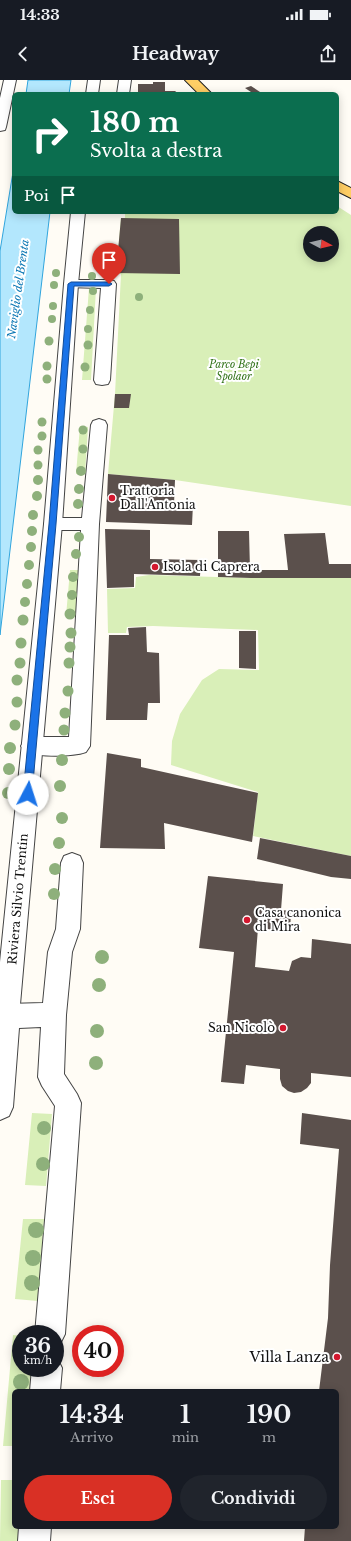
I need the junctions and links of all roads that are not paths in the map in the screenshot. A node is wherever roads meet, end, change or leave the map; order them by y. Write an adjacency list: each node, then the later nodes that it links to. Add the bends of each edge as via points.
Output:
1 (10, 80): 8 (street)
2 (94, 80): 5 (street)
3 (125, 80): 6 (street)
4 (191, 80): 7 (main road)
5 (92, 92)
6 (123, 92)
7 (204, 92)
8 (0, 127)
9 (339, 186): 10 (main road)
10 (351, 194)
11 (78, 214): 12 (street, Riviera Silvio Trentin)
12 (71, 284): 13 (street, via 109,284); 15 (street, Riviera Silvio Trentin)
13 (102, 380)
14 (99, 425): 16 (street)
15 (53, 524): 16 (street); 17 (street, Riviera Silvio Trentin)
16 (90, 524): 17 (street, via 79,746)
17 (32, 746): 20 (street, Riviera Silvio Trentin)
18 (72, 862): 19 (street, via 68,929 60,952)
19 (54, 1015): 20 (street); 22 (street, via 51,1077 68,1103)
20 (4, 1016): 21 (street, Riviera Silvio Trentin)
21 (0, 1107)
22 (51, 1325)
23 (46, 1377): 24 (street)
24 (45, 1389)
25 (35, 1529): 26 (street)
26 (34, 1541)

